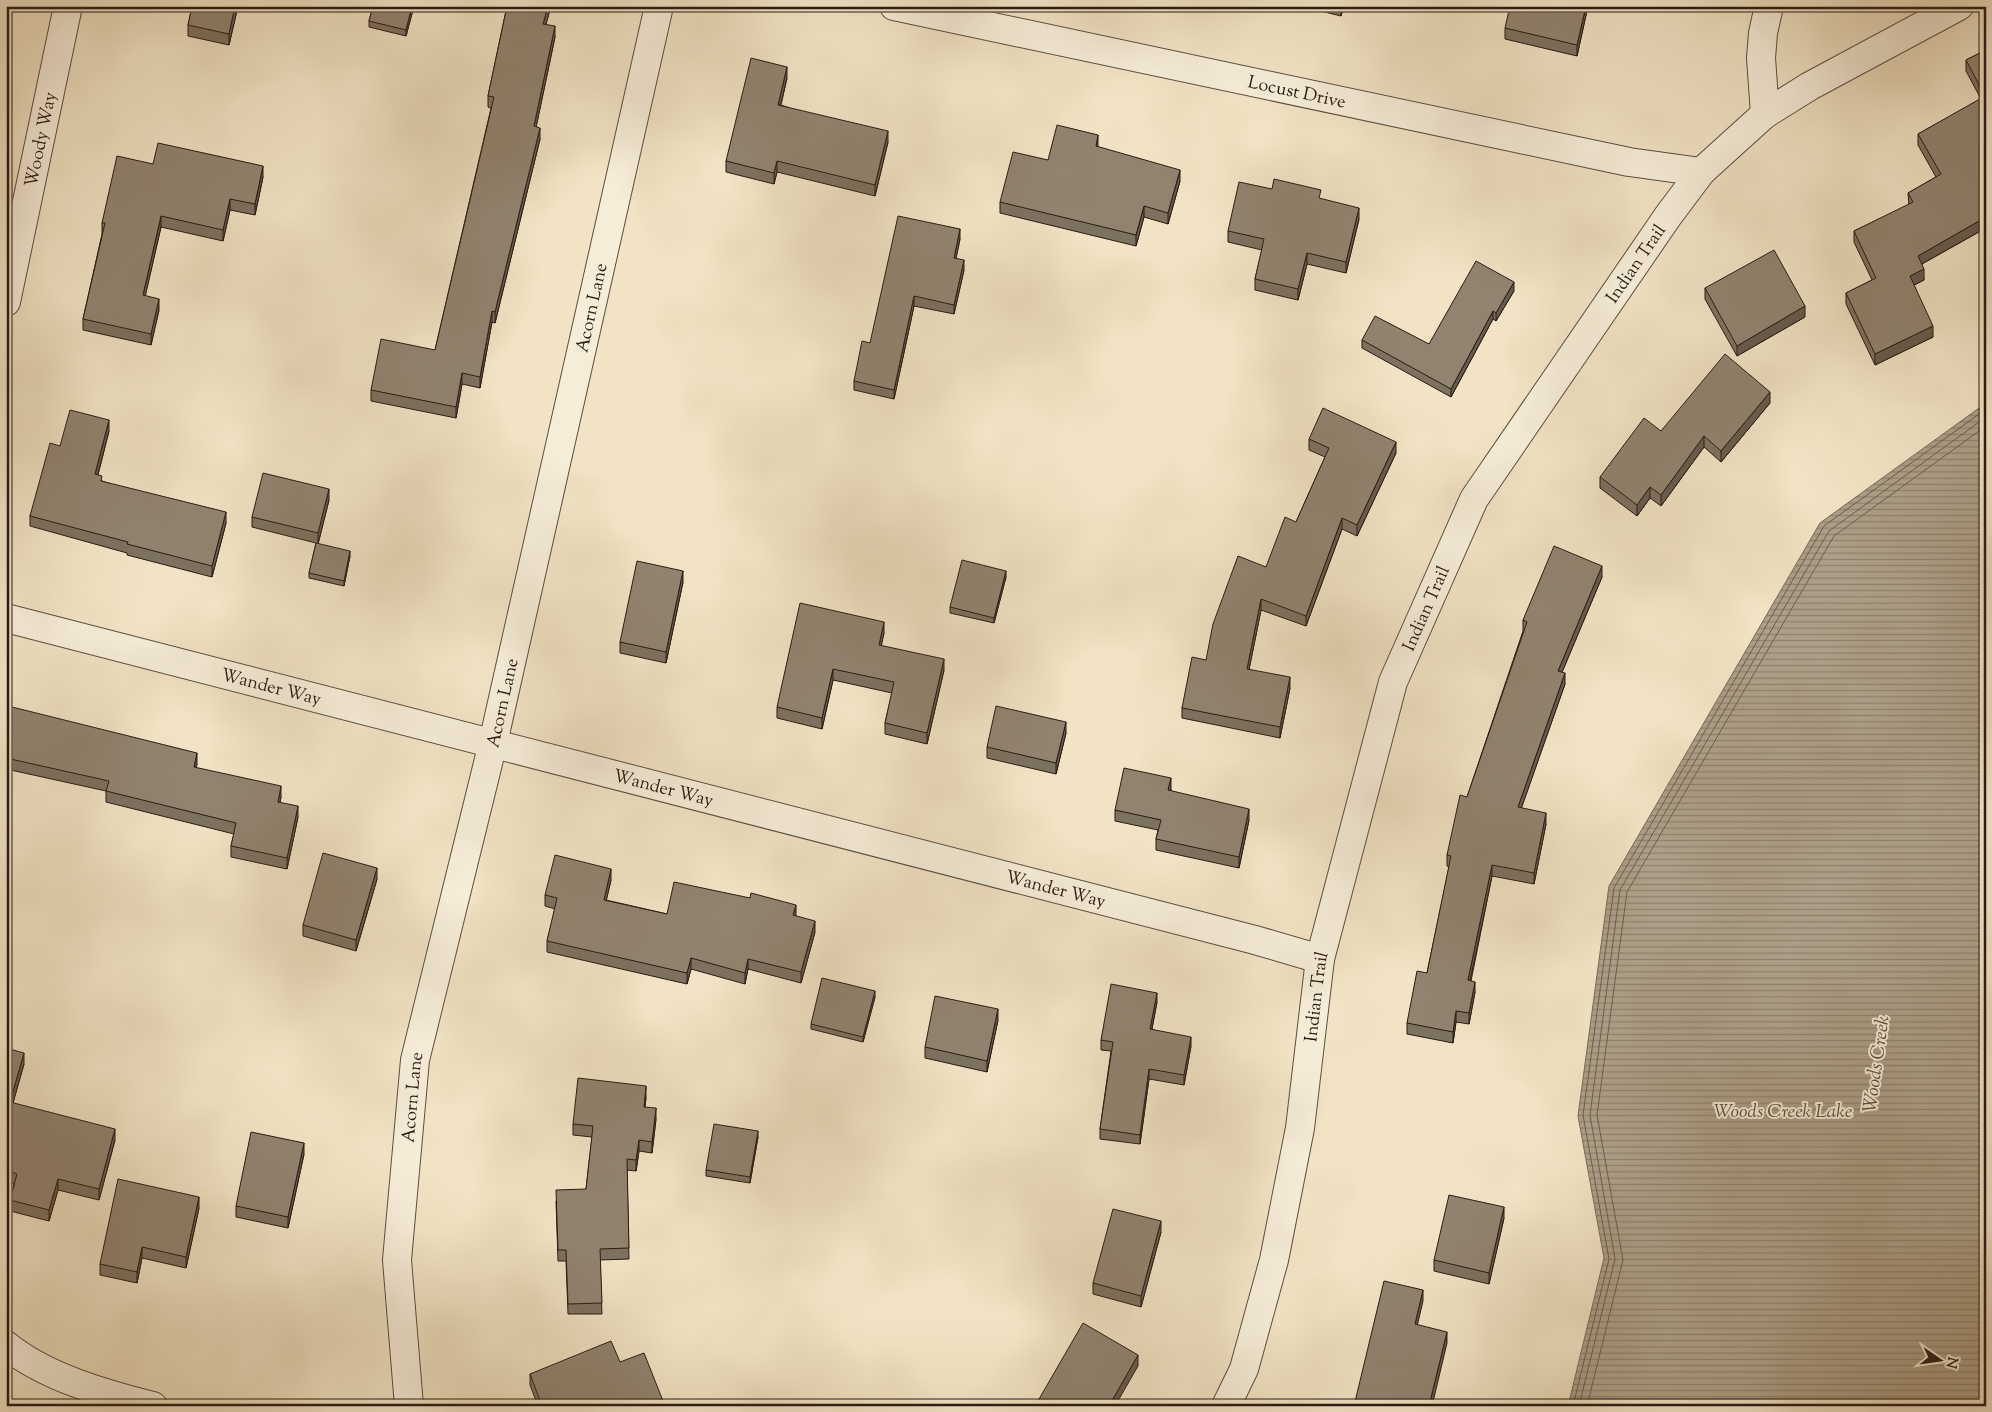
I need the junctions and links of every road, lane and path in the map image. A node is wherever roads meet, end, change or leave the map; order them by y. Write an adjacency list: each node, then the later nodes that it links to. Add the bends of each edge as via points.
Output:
1 (68, 6): 8 (street, Woody Way)
2 (660, 6): 10 (street, Acorn Lane)
3 (894, 6): 7 (street, Locust Drive, via 1629,162)
4 (1769, 6): 6 (street, via 1761,58)
5 (1960, 6): 6 (street, Indian Trail, via 1810,86)
6 (1765, 114): 7 (street, Indian Trail)
7 (1701, 172): 11 (street, Indian Trail, via 1474,499 1393,682)
8 (6, 302)
9 (6, 618): 10 (street, Wander Way)
10 (493, 743): 11 (street, Wander Way); 14 (street, Acorn Lane, via 415,1060 397,1260)
11 (1320, 959): 15 (street, Indian Trail, via 1300,1128 1274,1260 1244,1369)
12 (6, 1345): 13 (street, via 22,1359 98,1392)
13 (153, 1406)
14 (409, 1406)
15 (1226, 1406)

